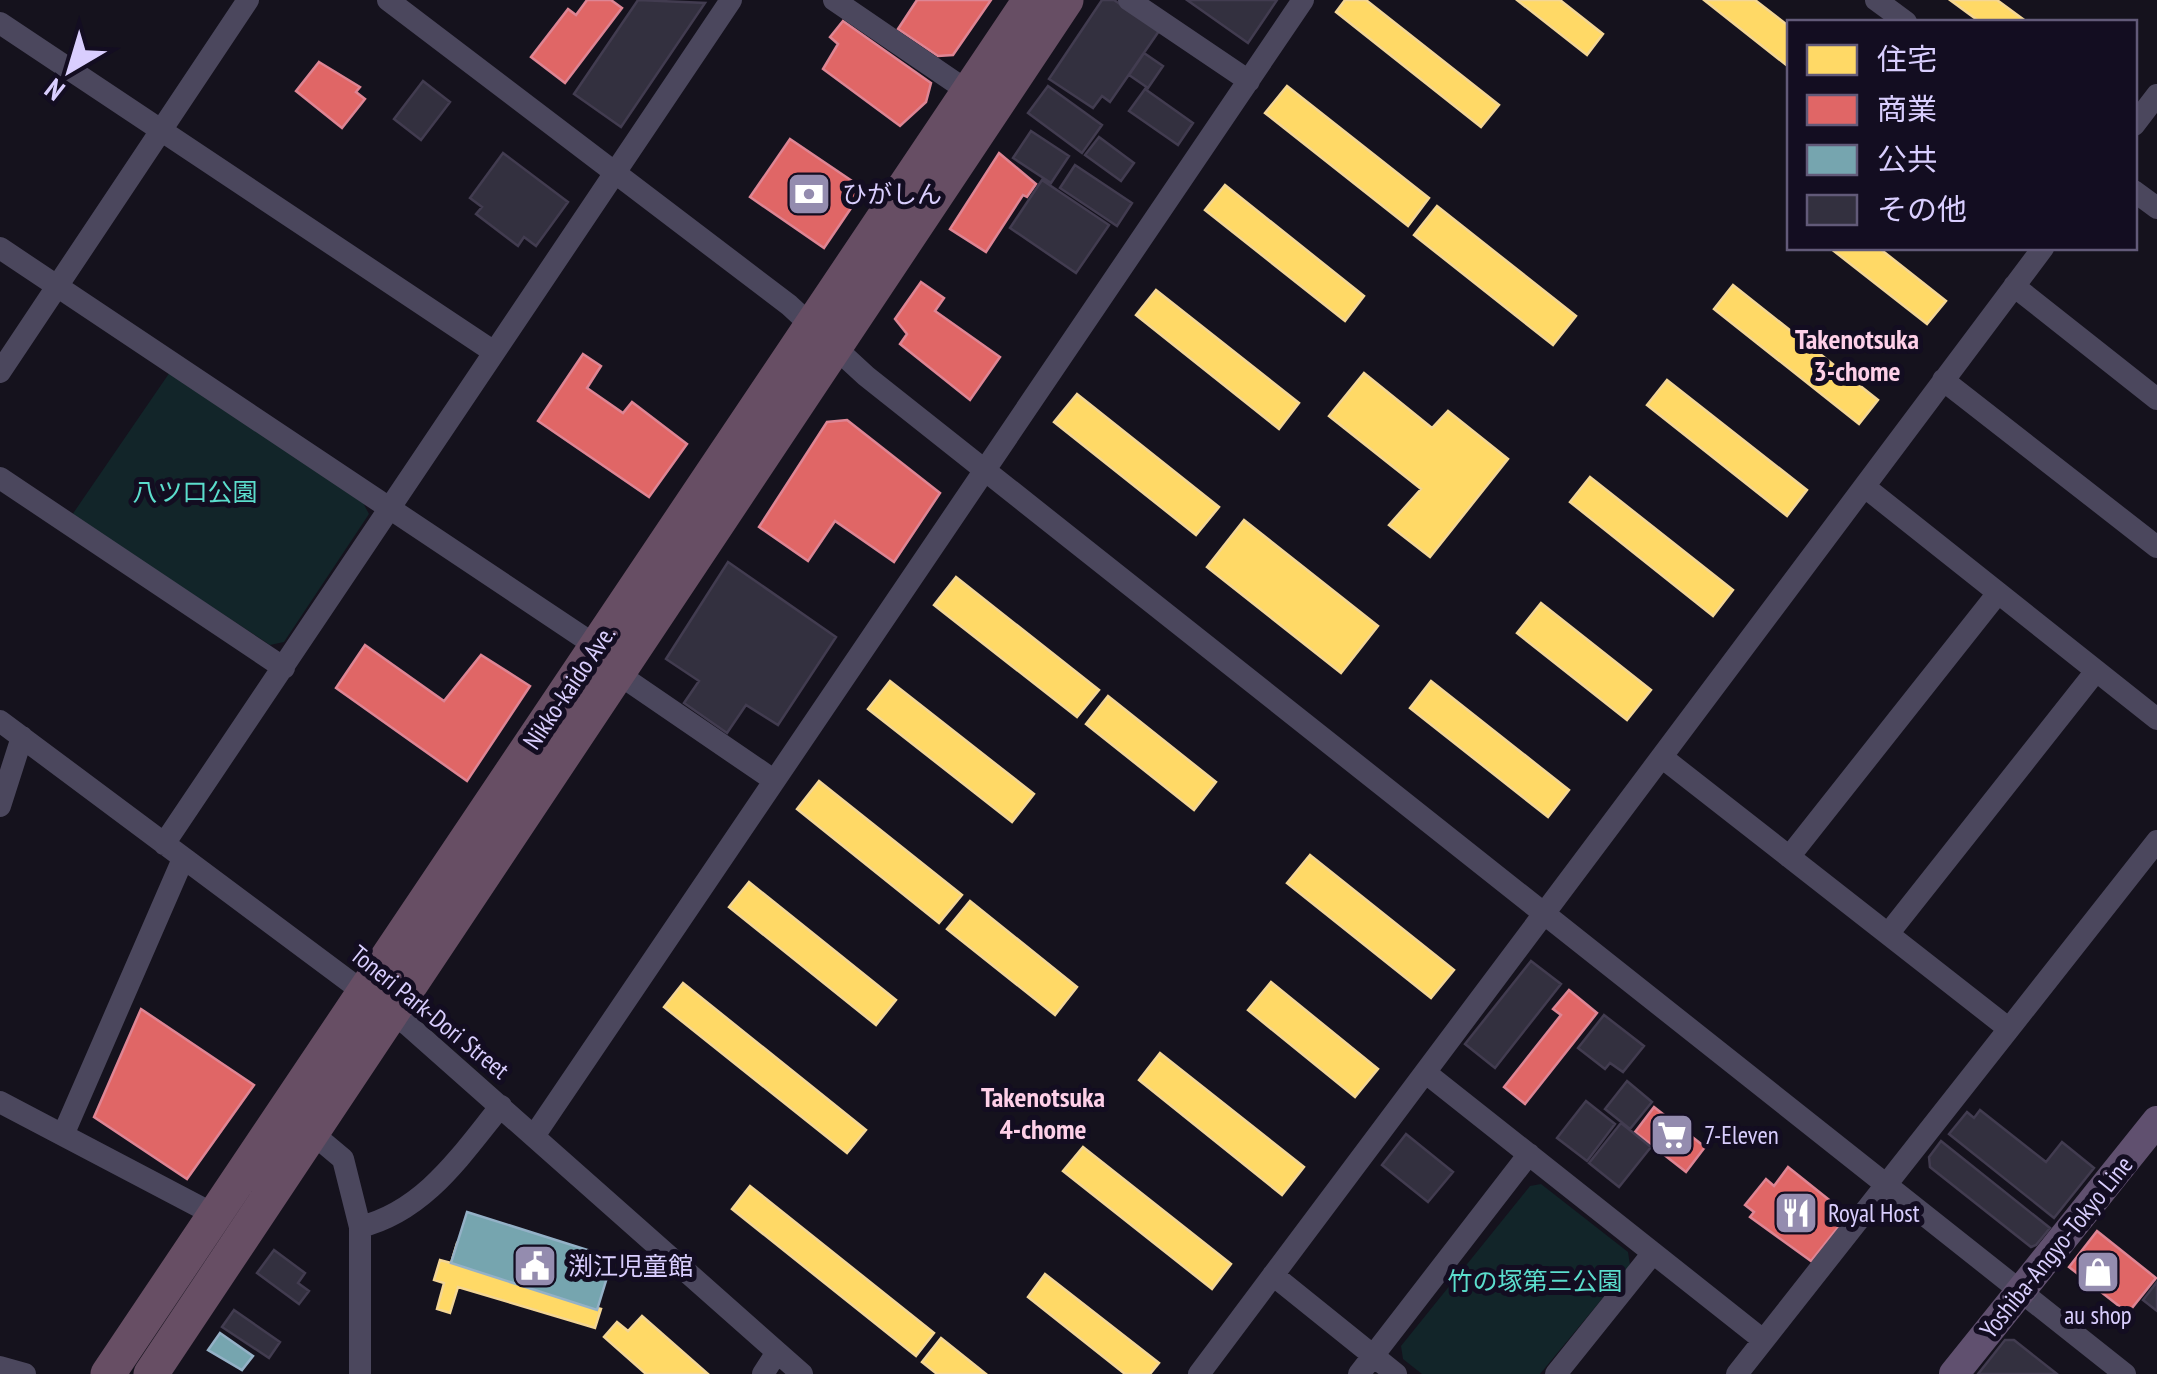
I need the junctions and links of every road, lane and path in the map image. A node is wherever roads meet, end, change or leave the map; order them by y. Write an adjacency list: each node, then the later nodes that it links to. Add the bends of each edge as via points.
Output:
1 (248, 0): 16 (street)
2 (388, 0): 17 (street)
3 (731, 0): 17 (street)
4 (834, 0): 13 (street)
5 (1030, 0): 13 (highway, Nikko-kaido Ave.)
6 (1066, 0): 22 (highway, Nikko-kaido Ave.)
7 (1129, 0): 12 (street)
8 (1303, 0): 12 (street)
9 (1876, 0): 10 (street)
10 (1903, 20)
11 (0, 23): 16 (street)
12 (1249, 81): 27 (street)
13 (969, 92): 22 (highway, Nikko-kaido Ave.)
14 (2157, 96): 15 (street)
15 (2137, 121)
16 (160, 133): 20 (street); 23 (street)
17 (616, 174): 22 (street); 23 (street)
18 (0, 248): 20 (street)
19 (2041, 250): 21 (street)
20 (58, 286): 24 (street); 30 (street)
21 (2014, 286): 25 (street); 26 (street)
22 (824, 336): 27 (street); 33 (highway, Nikko-kaido Ave.)
23 (494, 352): 30 (street)
24 (0, 372)
25 (1943, 380): 29 (street); 31 (street)
26 (2157, 399)
27 (987, 470): 40 (street); 46 (street)
28 (0, 478): 34 (street)
29 (1865, 488): 32 (street); 39 (street)
30 (390, 506): 33 (street); 34 (street)
31 (2157, 547)
32 (1998, 594): 35 (street); 44 (street)
33 (606, 660): 40 (street); 48 (highway, Nikko-kaido Ave.); 49 (highway, Nikko-kaido Ave.)
34 (284, 668): 43 (street)
35 (2096, 671): 36 (street); 47 (street)
36 (2157, 719)
37 (0, 721): 38 (street, Toneri Park-Dori Street)
38 (22, 737): 41 (street); 43 (street, Toneri Park-Dori Street)
39 (1664, 758): 44 (street); 46 (street)
40 (772, 779): 57 (street)
41 (0, 806)
42 (2157, 841): 50 (street)
43 (164, 844): 45 (street, Toneri Park-Dori Street)
44 (1789, 856): 47 (street)
45 (183, 859): 48 (street, Toneri Park-Dori Street); 56 (street)
46 (1545, 914): 51 (street); 59 (street)
47 (1888, 934): 50 (street)
48 (362, 991): 49 (street, Toneri Park-Dori Street); 60 (highway, Nikko-kaido Ave.)
49 (392, 1012): 53 (street, Toneri Park-Dori Street); 55 (highway, Nikko-kaido Ave.)
50 (2008, 1028): 59 (street)
51 (1426, 1073): 58 (street); 63 (street)
52 (0, 1102): 56 (street)
53 (501, 1106): 57 (street, Toneri Park-Dori Street); 61 (street, via 423,1196)
54 (2157, 1121): 64 (main road, Yoshiba-Angyo-Tokyo Line)
55 (312, 1133): 61 (street, via 343,1159); 69 (highway, Nikko-kaido Ave.)
56 (63, 1135): 60 (street)
57 (534, 1136): 66 (street, Toneri Park-Dori Street)
58 (1530, 1154): 62 (street); 67 (street)
59 (1886, 1186): 64 (street); 65 (street)
60 (215, 1215): 71 (highway, Nikko-kaido Ave.)
61 (360, 1227): 72 (street)
62 (1653, 1253): 65 (street); 77 (street)
63 (1273, 1275): 67 (street); 75 (street)
64 (2020, 1292): 79 (main road, Yoshiba-Angyo-Tokyo Line); 80 (street)
65 (1764, 1340): 78 (street)
66 (777, 1352): 73 (street); 74 (street, Toneri Park-Dori Street)
67 (1367, 1365): 76 (street)
68 (0, 1367): 70 (street)
69 (163, 1369)
70 (25, 1374)
71 (108, 1374)
72 (360, 1374)
73 (763, 1374)
74 (802, 1374)
75 (1199, 1374)
76 (1396, 1374)
77 (1556, 1374)
78 (1736, 1374)
79 (1954, 1374)
80 (2125, 1374)

